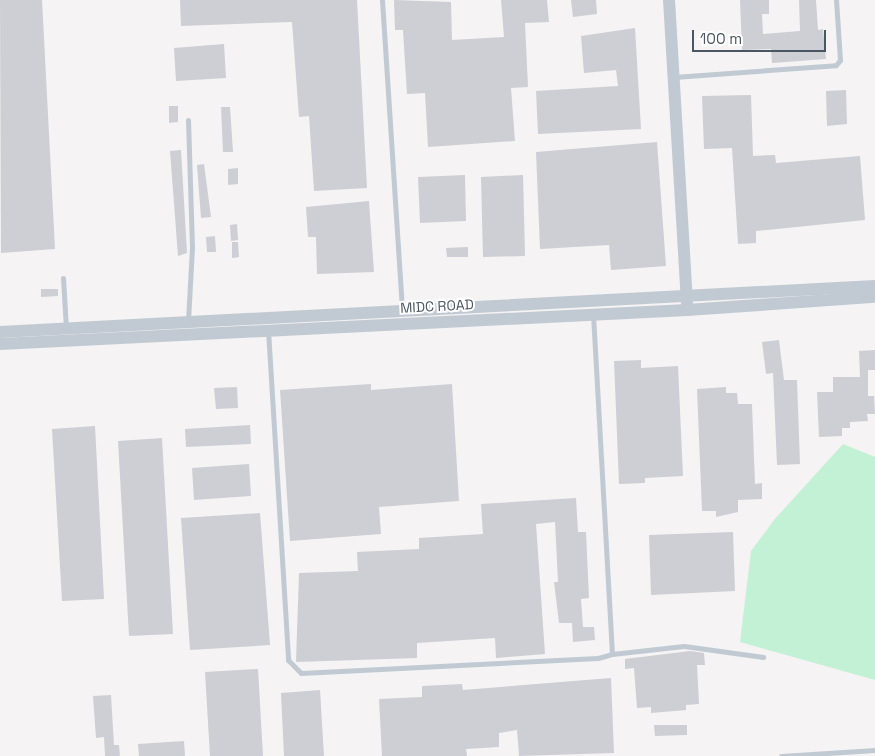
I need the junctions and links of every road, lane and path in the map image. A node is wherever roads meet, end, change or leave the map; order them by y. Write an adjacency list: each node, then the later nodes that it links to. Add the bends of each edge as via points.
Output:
1 (382, 0): 11 (lane)
2 (669, 0): 4 (street)
3 (836, 0): 4 (lane, via 840,60 836,65)
4 (674, 77): 9 (street)
5 (188, 120): 12 (lane, via 192,247)
6 (63, 278): 13 (lane)
7 (875, 286): 9 (street, MIDC ROAD)
8 (875, 297): 9 (street, MIDC ROAD)
9 (687, 303): 10 (street, MIDC ROAD); 11 (street, MIDC ROAD)
10 (593, 314): 11 (street, MIDC ROAD); 17 (lane)
11 (403, 317): 12 (street, MIDC ROAD); 14 (street, MIDC ROAD)
12 (188, 323): 13 (street, MIDC ROAD)
13 (66, 328): 15 (street, MIDC ROAD)
14 (268, 330): 16 (street, MIDC ROAD); 17 (lane, via 288,660 293,667 300,673 598,658)
15 (0, 332)
16 (0, 344)
17 (612, 654): 18 (lane, via 684,646)
18 (763, 657)
19 (875, 750): 20 (lane)
20 (782, 756)

